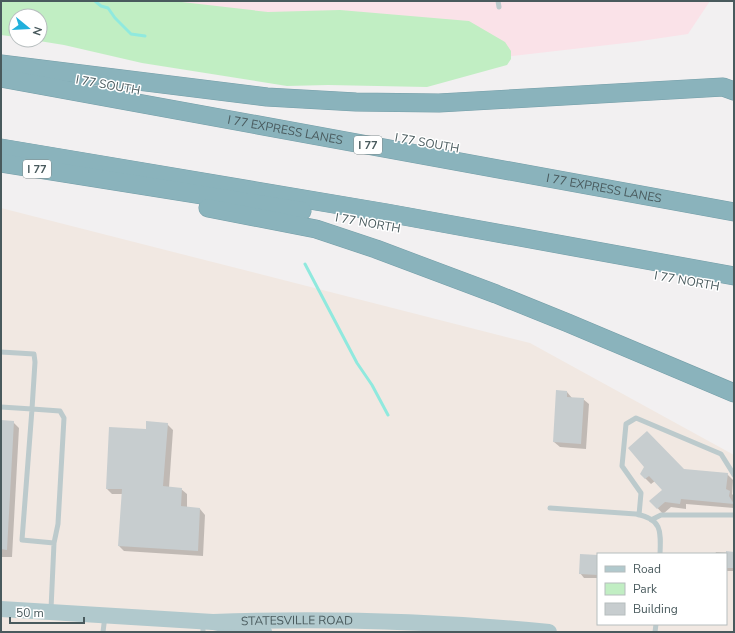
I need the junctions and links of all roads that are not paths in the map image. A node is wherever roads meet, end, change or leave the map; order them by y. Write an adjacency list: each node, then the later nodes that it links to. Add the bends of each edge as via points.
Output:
1 (498, 1): 2 (lane)
2 (499, 7)
3 (1, 65): 5 (highway, via 260,96 356,102 439,103); 9 (highway, I 77 SOUTH / I 77)
4 (1, 78): 10 (highway, I 77 EXPRESS LANES / I 77)
5 (730, 86)
6 (1, 148): 11 (highway, I 77, via 387,213)
7 (1, 164): 8 (highway, I 77 NORTH / I 77)
8 (74, 176): 12 (highway, I 77 NORTH / I 77, via 294,210); 14 (highway, via 105,188 316,230 347,239 547,314)
9 (734, 199)
10 (734, 212)
11 (734, 276)
12 (734, 289)
13 (1, 352): 16 (lane, via 34,354)
14 (734, 393)
15 (1, 407): 16 (lane)
16 (32, 409): 22 (lane, via 60,412 64,418 58,524); 22 (lane, via 22,540)
17 (734, 475): 19 (lane, via 721,454 636,418 626,424 622,466 641,493)
18 (550, 508): 19 (lane)
19 (639, 515): 21 (lane)
20 (734, 515): 21 (lane, via 662,514)
21 (651, 520): 23 (lane, via 661,534)
22 (54, 543): 25 (lane)
23 (660, 553)
24 (1, 609): 25 (main road, STATESVILLE ROAD)
25 (51, 612): 26 (main road, STATESVILLE ROAD)
26 (105, 615): 27 (main road, STATESVILLE ROAD); 29 (lane)
27 (206, 625): 28 (main road, STATESVILLE ROAD, via 279,620 405,622); 30 (main road, STATESVILLE ROAD)
28 (515, 630): 31 (main road, STATESVILLE ROAD)
29 (103, 632)
30 (264, 632)
31 (549, 632)

